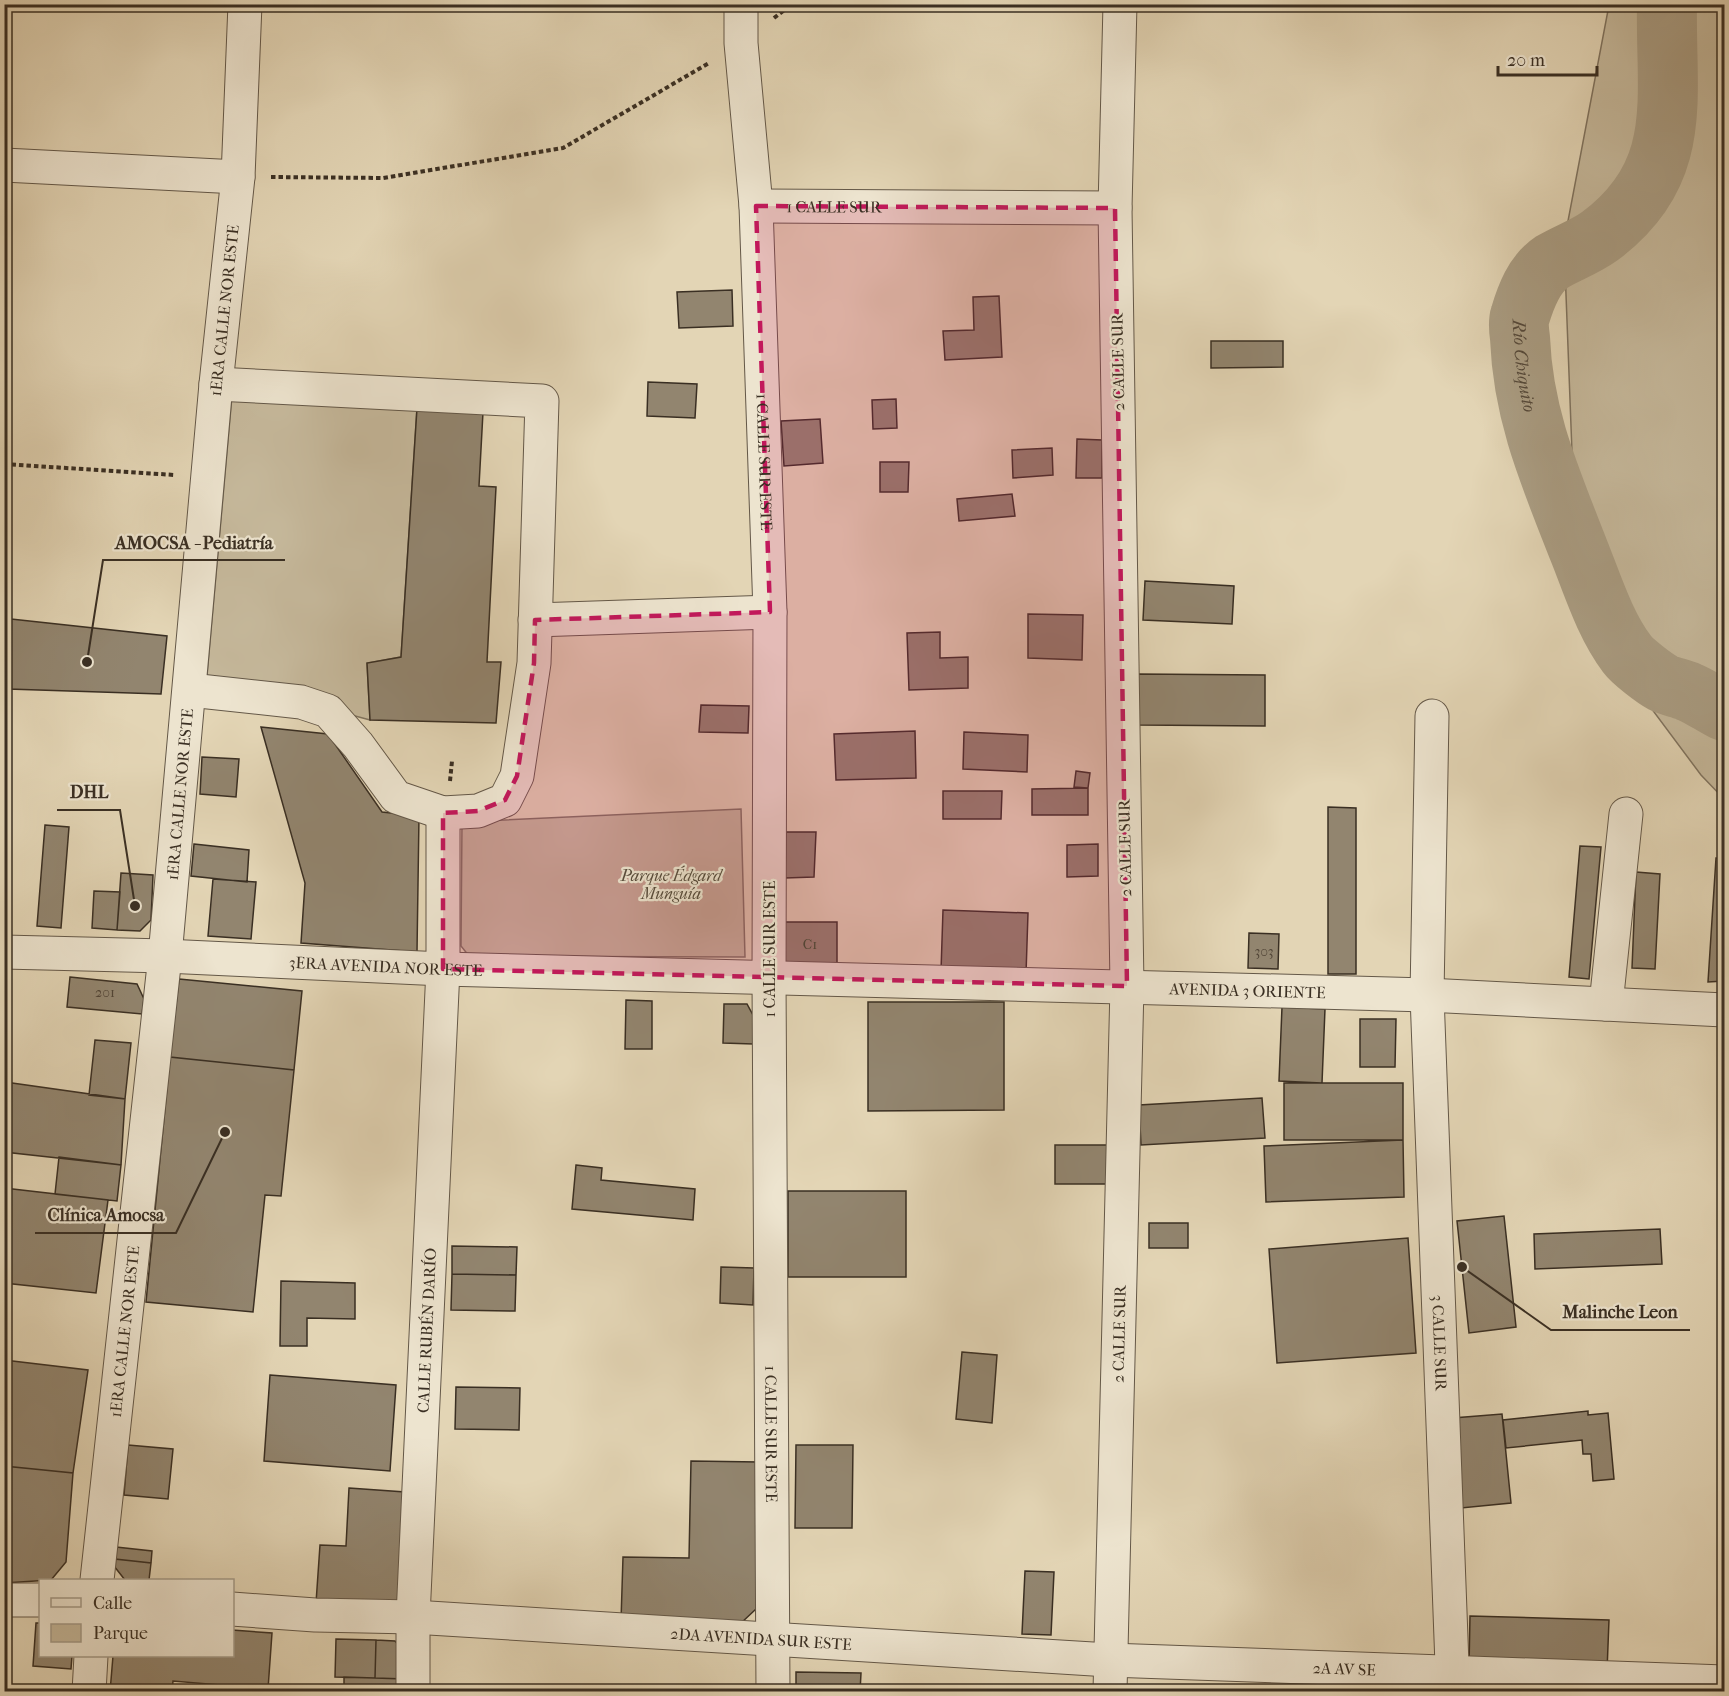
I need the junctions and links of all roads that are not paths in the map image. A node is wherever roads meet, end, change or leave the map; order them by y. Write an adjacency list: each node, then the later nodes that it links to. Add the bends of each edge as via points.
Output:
1 (245, 4): 5 (street, 1ERA CALLE NOR ESTE)
2 (741, 4): 6 (street)
3 (1120, 4): 7 (street, 2 CALLE SUR)
4 (4, 165): 5 (street)
5 (238, 177): 8 (street, 1ERA CALLE NOR ESTE)
6 (756, 206): 7 (street, 1 CALLE SUR); 9 (street, 1 CALLE SUR ESTE)
7 (1115, 208): 19 (street, 2 CALLE SUR)
8 (216, 384): 10 (street, via 542,401); 11 (street, 1ERA CALLE NOR ESTE)
9 (770, 612): 10 (street); 18 (street, 1 CALLE SUR ESTE)
10 (535, 620): 13 (street, via 534,663 517,776 505,800 478,812)
11 (190, 690): 13 (street, via 301,702 328,711 396,797); 16 (street, 1ERA CALLE NOR ESTE)
12 (1432, 716): 20 (street, 3 CALLE SUR)
13 (446, 802): 17 (street, CALLE RUBÉN DARÍO)
14 (1626, 814): 21 (street)
15 (4, 951): 16 (street, 3ERA AVENIDA NOR ESTE)
16 (165, 956): 17 (street, 3ERA AVENIDA NOR ESTE); 23 (street, 1ERA CALLE NOR ESTE)
17 (443, 969): 18 (street, 3ERA AVENIDA NOR ESTE); 27 (street, CALLE RUBÉN DARÍO)
18 (769, 977): 19 (street, AVENIDA 3 ORIENTE); 28 (street, 1 CALLE SUR ESTE)
19 (1127, 986): 20 (street, AVENIDA 3 ORIENTE); 30 (street, 2 CALLE SUR)
20 (1427, 995): 21 (street, AVENIDA 3 ORIENTE); 31 (street, 3 CALLE SUR)
21 (1606, 1004): 22 (street, AVENIDA 3 ORIENTE)
22 (1725, 1010)
23 (97, 1579)
24 (4, 1600): 25 (street)
25 (39, 1600)
26 (234, 1609): 27 (street, 2DA AVENIDA SUR ESTE)
27 (413, 1617): 28 (street, 2DA AVENIDA SUR ESTE); 34 (street, CALLE RUBÉN DARÍO)
28 (773, 1638): 30 (street, 2DA AVENIDA SUR ESTE); 35 (street, 1 CALLE SUR ESTE)
29 (91, 1657): 33 (street)
30 (1110, 1676): 31 (street, 2A AV SE)
31 (1453, 1682): 32 (street, 2A AV SE)
32 (1725, 1682)
33 (89, 1692)
34 (413, 1692)
35 (773, 1692)

